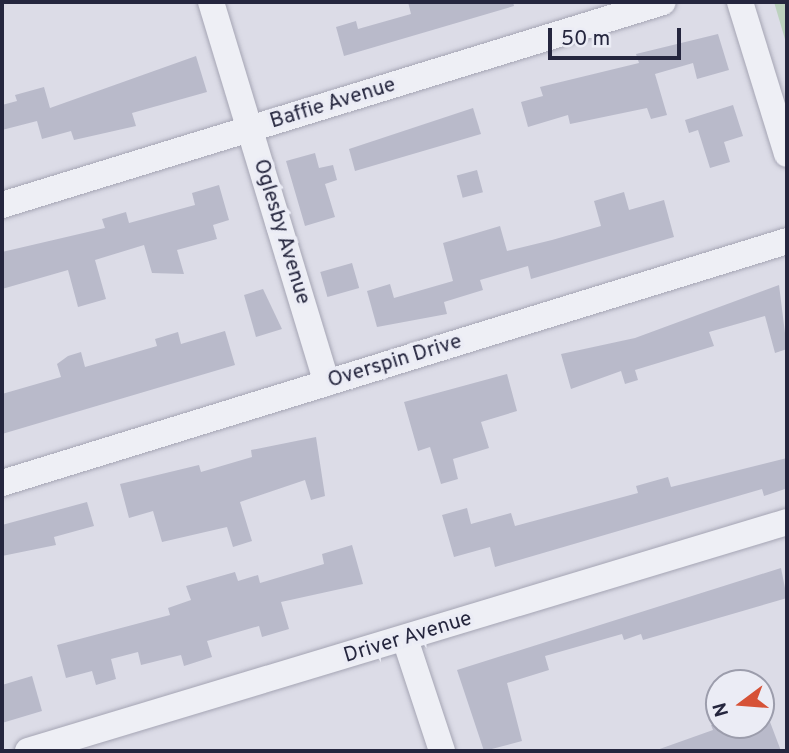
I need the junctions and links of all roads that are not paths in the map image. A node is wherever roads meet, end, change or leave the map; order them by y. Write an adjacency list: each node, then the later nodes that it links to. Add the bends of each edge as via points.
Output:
1 (211, 2): 4 (street, Oglesby Avenue)
2 (663, 2): 4 (street, Baffie Avenue)
3 (740, 2): 5 (street)
4 (250, 129): 6 (street, Baffie Avenue); 8 (street, Oglesby Avenue)
5 (787, 154)
6 (2, 205)
7 (787, 241): 8 (street, Overspin Drive)
8 (327, 383): 9 (street, Overspin Drive)
9 (2, 482)
10 (787, 522): 11 (street, Driver Avenue)
11 (405, 639): 12 (street, Driver Avenue); 13 (street)
12 (28, 751)
13 (442, 751)

